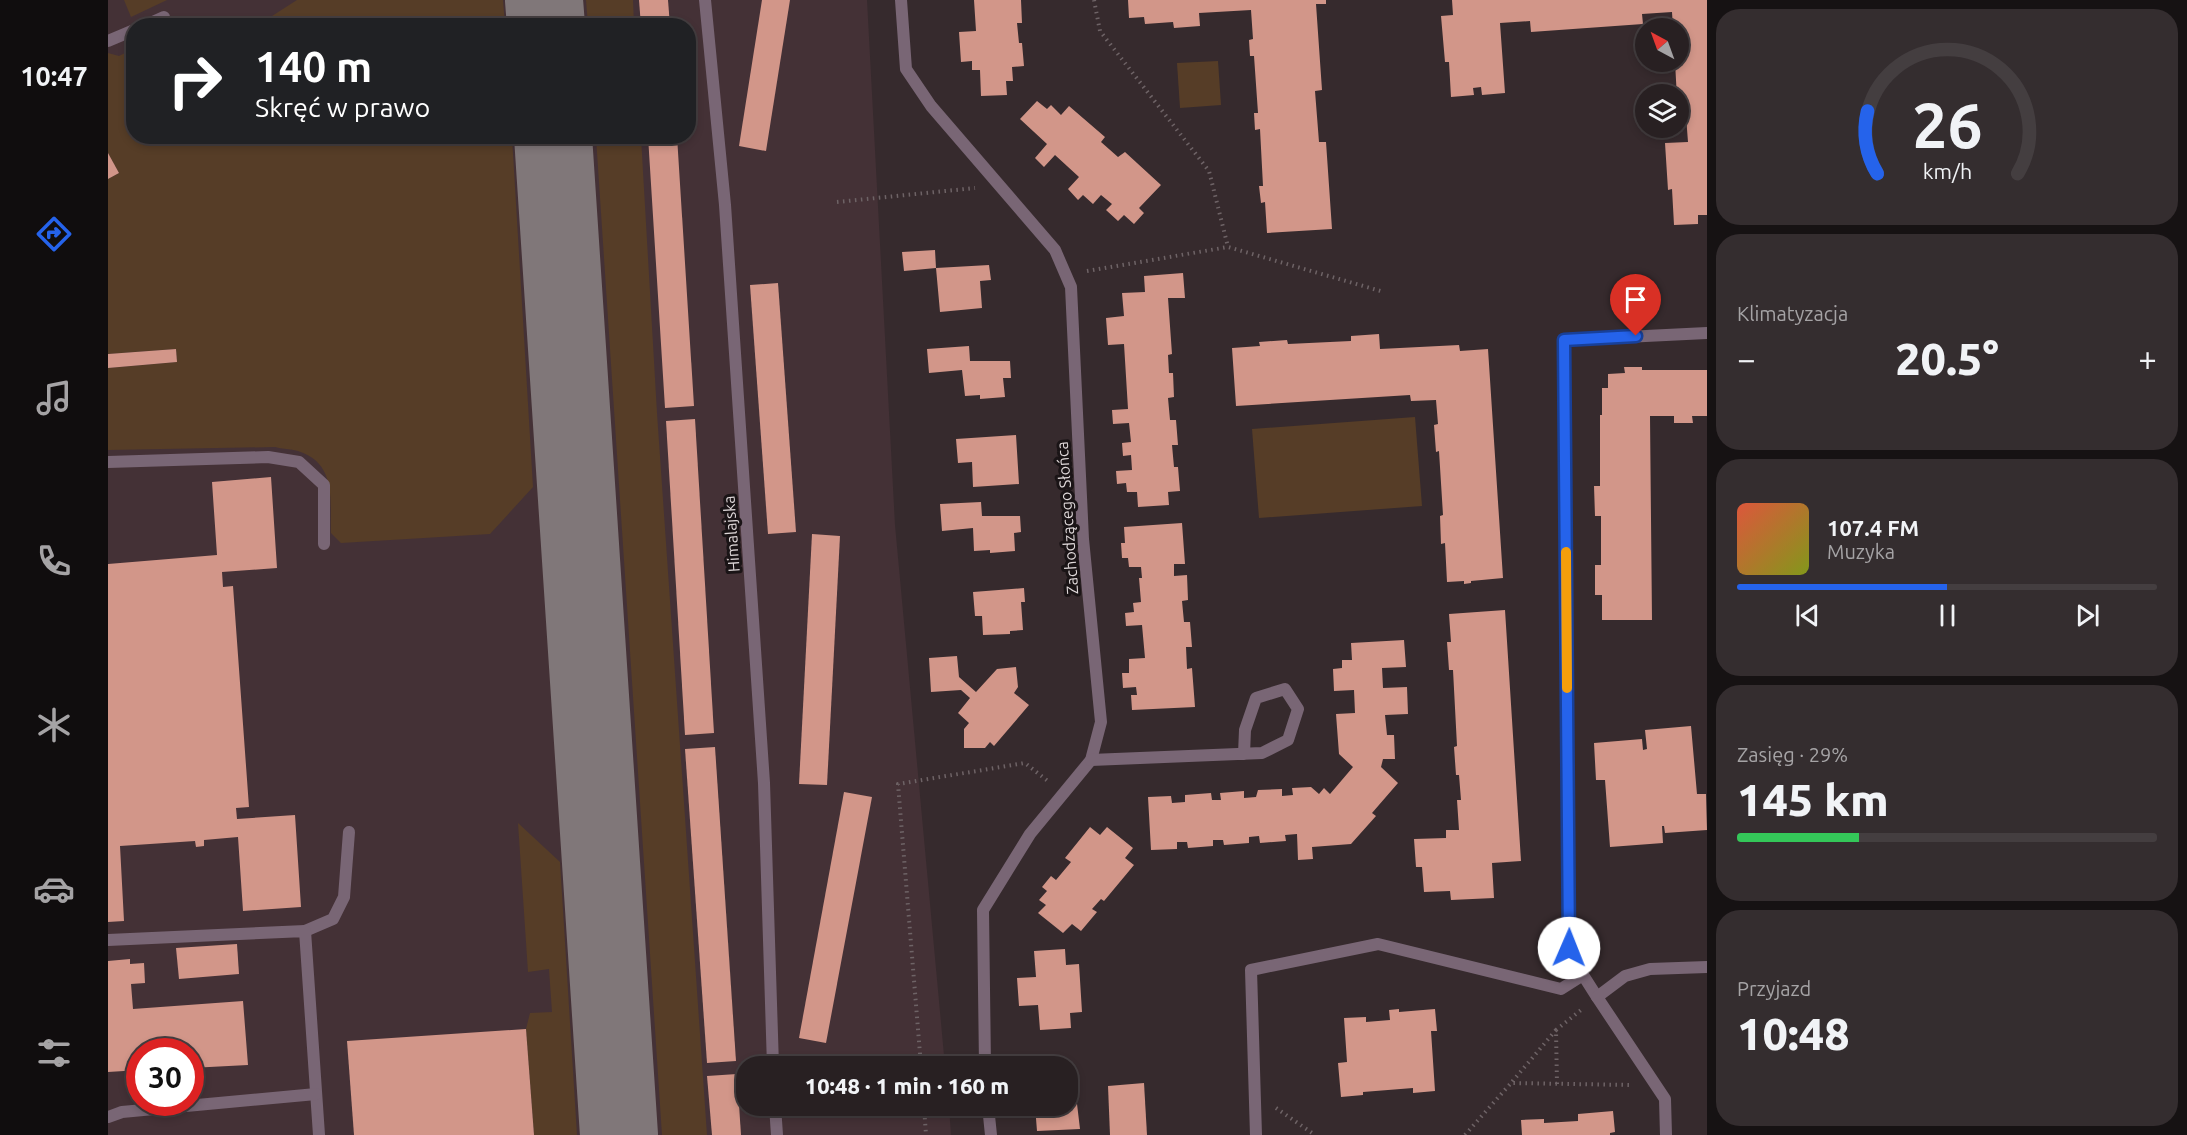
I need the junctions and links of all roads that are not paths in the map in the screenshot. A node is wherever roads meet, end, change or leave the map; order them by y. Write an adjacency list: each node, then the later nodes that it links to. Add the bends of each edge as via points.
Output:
1 (705, 0): 16 (street, Himalajska, via 725,205 764,783)
2 (901, 0): 9 (street, Zachodzącego Słońca, via 906,69 931,106 1055,250 1071,287 1083,539 1101,722)
3 (126, 33): 4 (street)
4 (108, 41)
5 (1707, 333): 14 (street, via 1564,340 1569,948)
6 (108, 462): 7 (street, via 268,457 299,462 324,485)
7 (324, 544)
8 (1244, 754): 8 (street, via 1262,753 1288,740 1298,709 1285,690 1256,698 1245,730); 9 (street)
9 (1091, 760): 17 (street, Zachodzącego Słońca, via 1030,834 983,910)
10 (349, 832): 11 (street, via 344,897 333,919)
11 (305, 931): 12 (street); 18 (street)
12 (108, 940)
13 (1707, 967): 15 (street, via 1650,969 1625,976)
14 (1583, 975): 15 (street); 25 (street, via 1561,989 1378,944 1251,970)
15 (1597, 997): 26 (street, via 1665,1099)
16 (773, 1056)
17 (985, 1056)
18 (316, 1094): 21 (street, via 122,1112); 22 (street)
19 (776, 1116): 23 (street)
20 (989, 1116): 24 (street)
21 (108, 1117)
22 (318, 1135)
23 (777, 1135)
24 (991, 1135)
25 (1256, 1135)
26 (1666, 1135)

